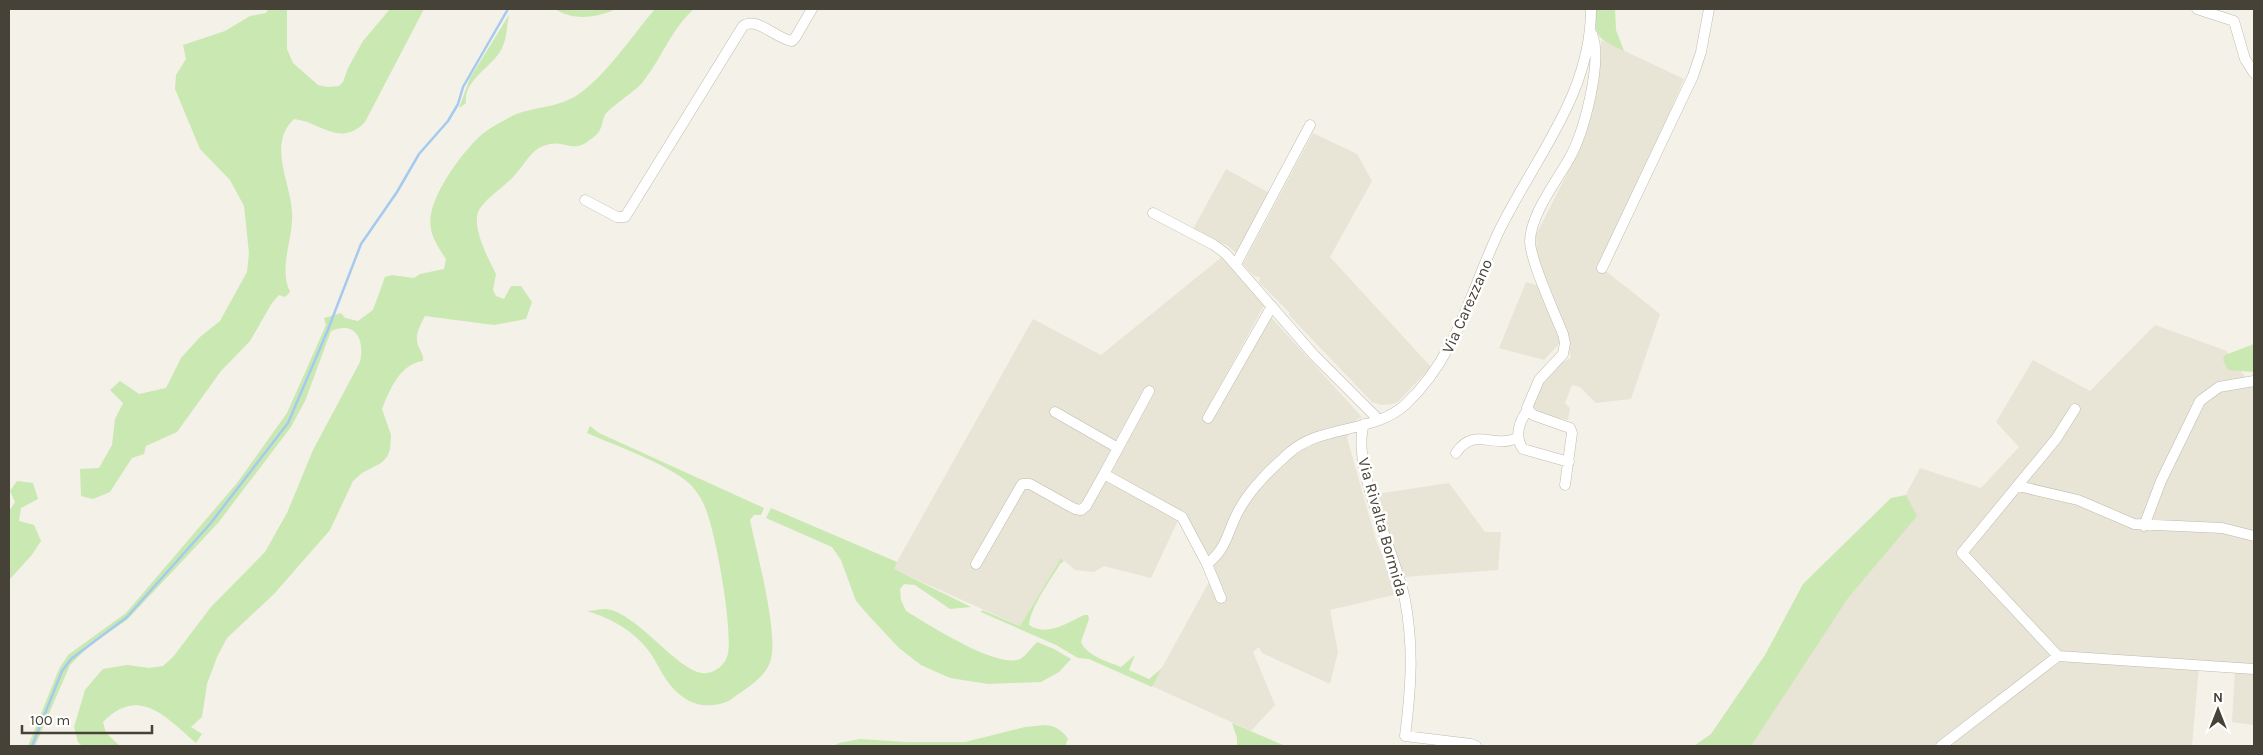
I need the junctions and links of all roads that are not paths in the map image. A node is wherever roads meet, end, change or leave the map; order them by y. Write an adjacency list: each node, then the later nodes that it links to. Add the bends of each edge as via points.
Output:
1 (812, 9): 8 (street, via 792,41 755,24 743,26 627,215 616,217)
2 (1591, 9): 5 (street, Via Carezzano)
3 (1709, 9): 11 (street, via 1693,76)
4 (2197, 9): 6 (street, via 2234,21 2245,60)
5 (1591, 31): 16 (street, via 1597,58 1582,130 1575,149 1537,216 1530,239 1532,255 1563,334 1565,349 1539,380); 19 (street, Via Carezzano, via 1580,77 1567,111 1504,220 1448,352 1407,404)
6 (2254, 73)
7 (1310, 124): 10 (street)
8 (585, 200)
9 (1153, 214): 10 (street, via 1214,245)
10 (1236, 264): 12 (street)
11 (1602, 268)
12 (1272, 306): 18 (street); 19 (street, via 1324,366)
13 (2254, 381): 28 (street, via 2219,387 2200,401 2160,481)
14 (1149, 391): 22 (street)
15 (2076, 409): 27 (street)
16 (1528, 410): 21 (street); 24 (street, via 1533,415 1570,428 1573,438)
17 (1055, 412): 22 (street)
18 (1208, 418)
19 (1379, 420): 20 (street, Via Carezzano)
20 (1364, 424): 31 (street, Via Carezzano, via 1313,439 1292,450 1258,483 1242,504 1222,549); 35 (street, Via Rivalta Bormida, via 1360,440 1363,464 1397,568 1408,618 1412,655 1405,736)
21 (1517, 438): 23 (street, via 1503,442 1476,438 1466,442); 24 (street, via 1522,449)
22 (1118, 448): 25 (street)
23 (1456, 453)
24 (1569, 462): 26 (street)
25 (1104, 474): 30 (street, via 1081,510 1030,484 1022,484); 31 (street, via 1180,516)
26 (1565, 485)
27 (2018, 486): 28 (street, via 2078,500); 33 (street, via 1962,553)
28 (2144, 526): 29 (street, via 2222,528)
29 (2254, 536)
30 (976, 564)
31 (1207, 564): 32 (street)
32 (1221, 598)
33 (2058, 656): 34 (street); 36 (street)
34 (2254, 669)
35 (1476, 746)
36 (1941, 746)

